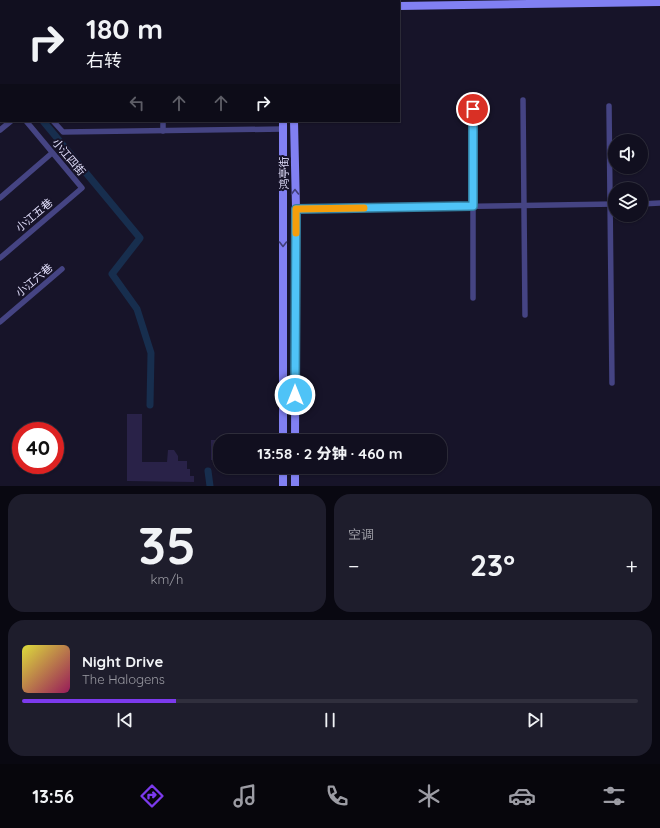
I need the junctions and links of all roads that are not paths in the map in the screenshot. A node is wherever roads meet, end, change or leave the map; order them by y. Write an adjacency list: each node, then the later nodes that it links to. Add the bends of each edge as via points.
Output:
1 (0, 0): 2 (street)
2 (12, 0)
3 (660, 2): 4 (street)
4 (400, 6)
5 (523, 100): 24 (street)
6 (608, 106): 17 (street)
7 (473, 109): 23 (street)
8 (10, 122): 14 (street)
9 (27, 122): 16 (street, 小江四街)
10 (54, 122): 15 (street, via 62,132)
11 (163, 122): 15 (street)
12 (294, 122): 25 (street, 鸿亭街, one-way to 12)
13 (283, 125): 15 (street); 33 (street, 鸿亭街, one-way to 33)
14 (0, 130)
15 (163, 131)
16 (52, 153): 18 (street, 小江四街); 19 (street)
17 (611, 182)
18 (82, 188): 27 (street, 小江五巷)
19 (0, 198)
20 (660, 203): 22 (street)
21 (608, 204): 24 (street)
22 (648, 204)
23 (473, 206): 24 (street); 25 (street); 29 (street)
24 (524, 206): 30 (street)
25 (296, 209): 34 (street, 鸿亭街)
26 (612, 222): 32 (street)
27 (0, 258)
28 (62, 269): 31 (street, 小江六巷)
29 (473, 298)
30 (525, 315)
31 (0, 322)
32 (612, 383)
33 (283, 434)
34 (295, 434)
35 (283, 474): 37 (street)
36 (295, 474): 38 (street)
37 (283, 486)
38 (295, 486)

